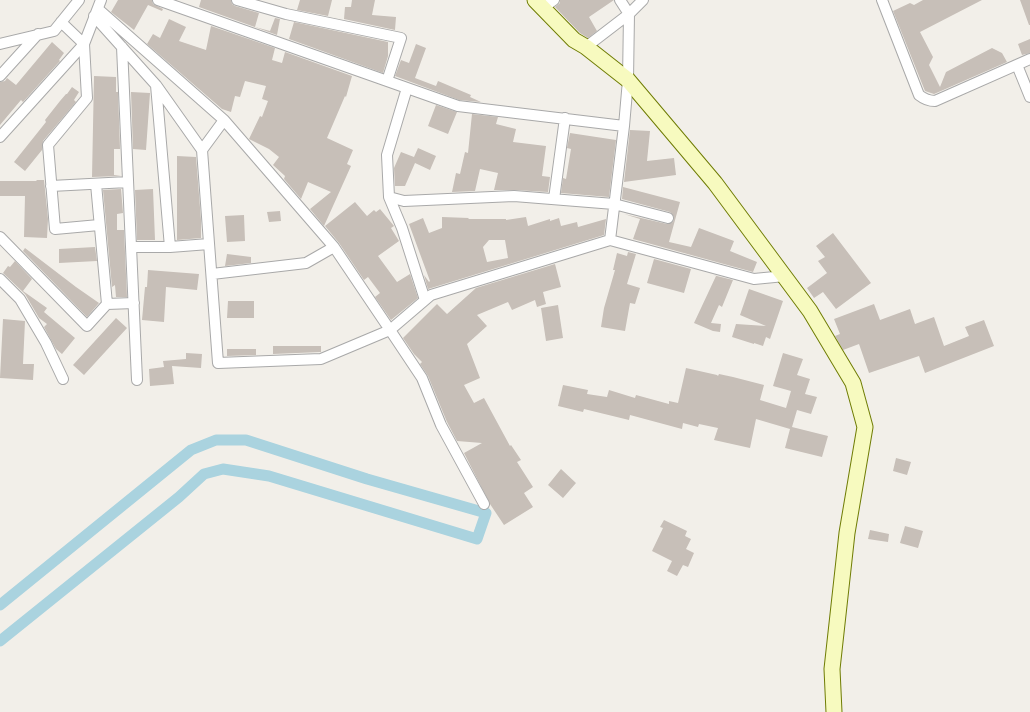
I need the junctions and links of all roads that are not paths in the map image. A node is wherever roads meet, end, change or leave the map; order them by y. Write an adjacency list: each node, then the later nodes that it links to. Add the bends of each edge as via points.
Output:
1 (79, 0): 10 (street)
2 (158, 0): 20 (street)
3 (237, 0): 20 (street, via 286,14 401,38)
4 (620, 0): 9 (street)
5 (643, 0): 9 (street)
6 (882, 0): 17 (street, via 919,95 924,99 935,101)
7 (545, 3): 15 (street, via 574,40)
8 (98, 8): 13 (street); 14 (street); 25 (street)
9 (629, 14): 15 (street); 19 (street)
10 (61, 22): 11 (street, via 54,31); 13 (street)
11 (38, 34): 12 (street); 18 (street)
12 (0, 44)
13 (84, 44): 27 (street); 31 (street, via 87,98 48,145)
14 (122, 47): 21 (street); 29 (street)
15 (586, 47): 19 (street)
16 (1030, 59): 17 (street)
17 (1017, 65): 23 (street)
18 (0, 76)
19 (628, 80): 26 (street); 44 (street, via 715,183)
20 (387, 81): 22 (street)
21 (156, 85): 28 (street); 41 (street)
22 (407, 88): 24 (street, via 458,106); 32 (street, via 387,155)
23 (1030, 97)
24 (565, 118): 26 (street); 33 (street)
25 (224, 120): 28 (street); 42 (street)
26 (624, 126): 34 (street)
27 (0, 137)
28 (202, 150): 39 (street)
29 (128, 182): 30 (street); 40 (street)
30 (96, 184): 31 (street); 36 (street)
31 (51, 186): 36 (street, via 55,230)
32 (389, 197): 33 (street, via 404,201 514,196); 46 (street, via 402,228)
33 (554, 199): 34 (street)
34 (614, 204): 35 (street); 38 (street)
35 (668, 218)
36 (99, 225): 48 (street)
37 (0, 237): 48 (street, via 87,326)
38 (610, 240): 44 (street, via 754,279); 46 (street, via 431,295)
39 (209, 244): 41 (street); 43 (street)
40 (131, 247): 41 (street); 47 (street)
41 (170, 247)
42 (334, 247): 43 (street, via 306,263); 49 (street)
43 (212, 274): 49 (street, via 218,363 321,359)
44 (785, 276): 53 (street, via 810,311 852,383 866,427 847,533 832,661)
45 (0, 279): 50 (street, via 20,299 46,342)
46 (425, 300): 49 (street)
47 (134, 303): 48 (street); 51 (street)
48 (107, 304)
49 (390, 330): 52 (street, via 422,378 441,425)
50 (63, 379)
51 (137, 380)
52 (484, 504)
53 (834, 712)

